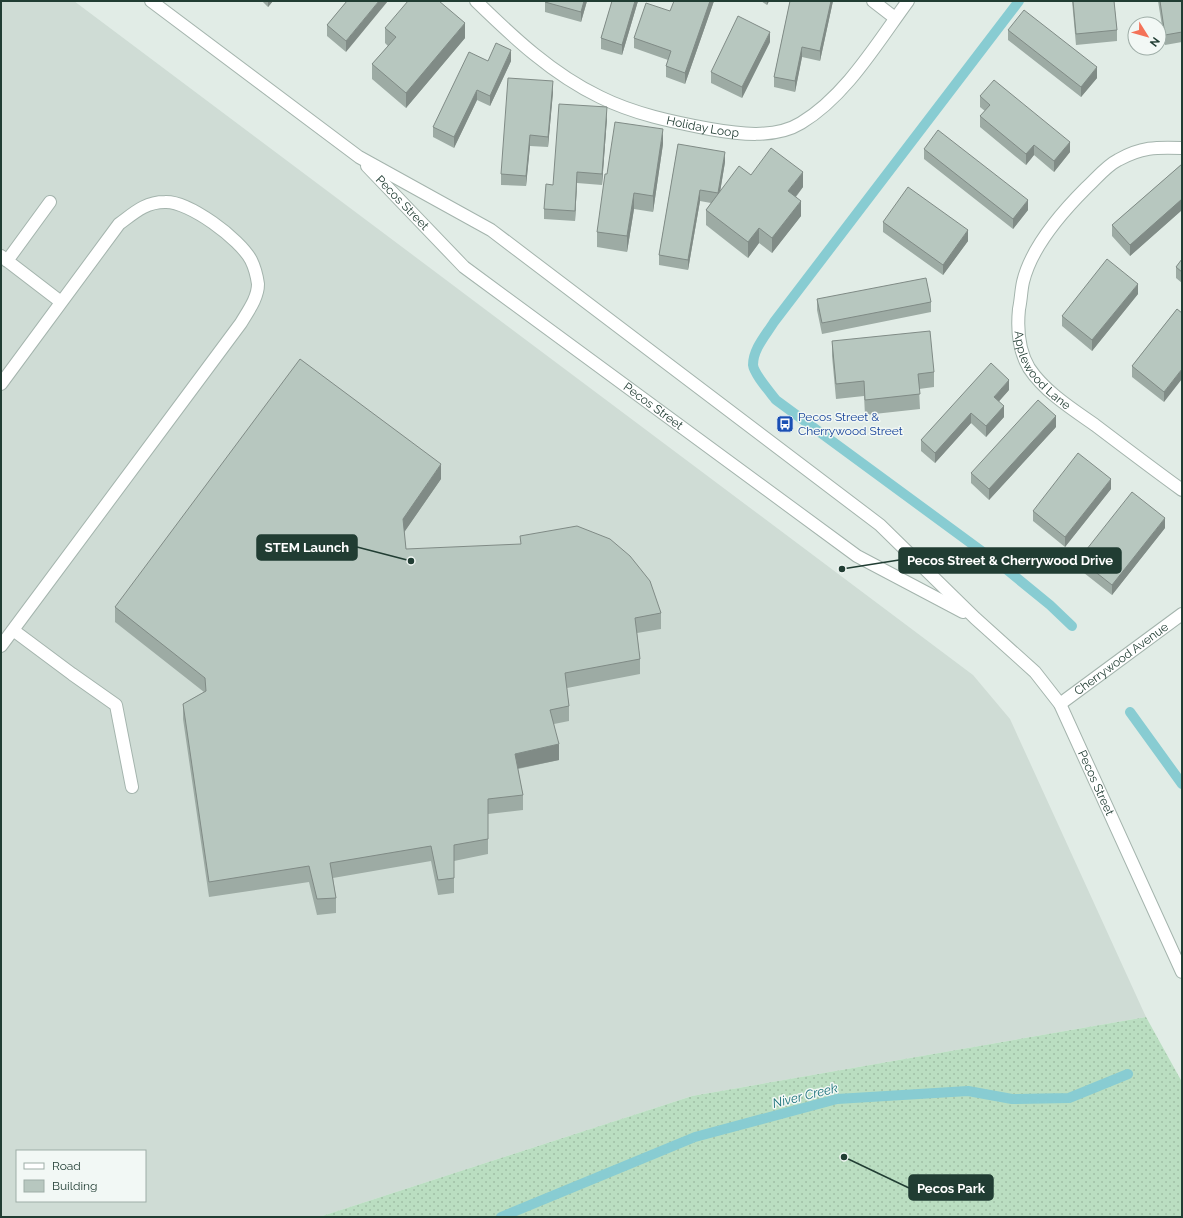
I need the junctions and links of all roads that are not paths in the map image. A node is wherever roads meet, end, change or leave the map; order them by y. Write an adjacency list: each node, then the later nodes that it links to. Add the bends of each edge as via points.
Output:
1 (150, 1): 7 (street, Pecos Street)
2 (476, 1): 5 (street, Holiday Loop, via 516,40 560,73 600,97 672,122 731,133 773,134 802,123 834,98)
3 (873, 1): 5 (street)
4 (908, 1): 5 (street, Holiday Loop)
5 (895, 18)
6 (1182, 148): 12 (street, Applewood Lane, via 1153,147 1117,160 1070,204 1033,257 1023,281 1018,321 1022,353 1038,380 1059,399)
7 (359, 158): 14 (street, Pecos Street, via 491,230 880,525); 14 (street, Pecos Street, via 464,267 857,556)
8 (50, 202): 9 (street)
9 (4, 258): 10 (street)
10 (61, 302): 11 (street); 15 (street, via 119,224 142,207 166,202 191,209 238,244 252,260 258,284 254,302 242,323)
11 (1, 384)
12 (1182, 490)
13 (1182, 614): 17 (street, Cherrywood Avenue)
14 (975, 618): 17 (street, Pecos Street, via 1035,672)
15 (13, 630): 16 (street); 18 (street, via 116,705)
16 (1, 646)
17 (1060, 704): 19 (street, Pecos Street)
18 (132, 787)
19 (1182, 972)

